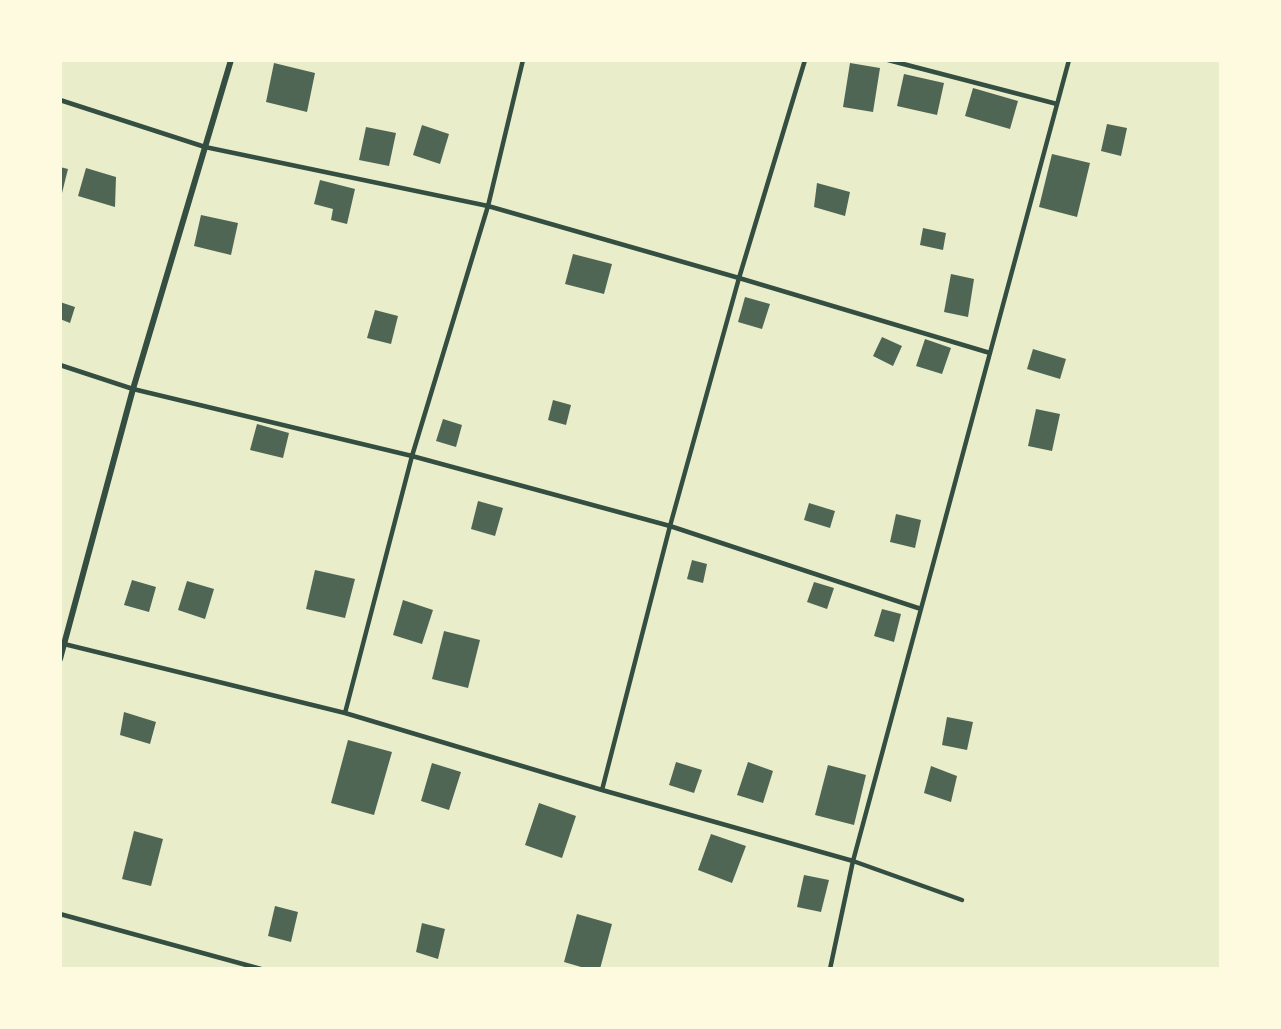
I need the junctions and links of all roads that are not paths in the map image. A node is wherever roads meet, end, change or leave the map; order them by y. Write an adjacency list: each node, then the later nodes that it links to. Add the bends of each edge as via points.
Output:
1 (231, 60): 8 (street)
2 (523, 60): 9 (lane)
3 (805, 60): 10 (lane)
4 (888, 60): 7 (lane)
5 (1069, 60): 7 (lane)
6 (60, 100): 8 (lane)
7 (1057, 104): 11 (lane)
8 (205, 147): 9 (lane); 13 (street)
9 (488, 206): 10 (lane); 14 (lane)
10 (739, 278): 11 (lane); 15 (lane)
11 (990, 353): 16 (lane)
12 (60, 365): 13 (lane)
13 (133, 389): 14 (lane); 17 (street)
14 (412, 456): 15 (lane); 19 (lane)
15 (670, 526): 16 (lane); 20 (lane)
16 (921, 609): 21 (lane)
17 (62, 643): 18 (street); 19 (lane)
18 (60, 659)
19 (345, 713): 20 (lane)
20 (602, 790): 21 (lane)
21 (853, 861): 22 (lane); 25 (lane)
22 (962, 900)
23 (60, 914): 24 (lane)
24 (261, 969)
25 (830, 969)

